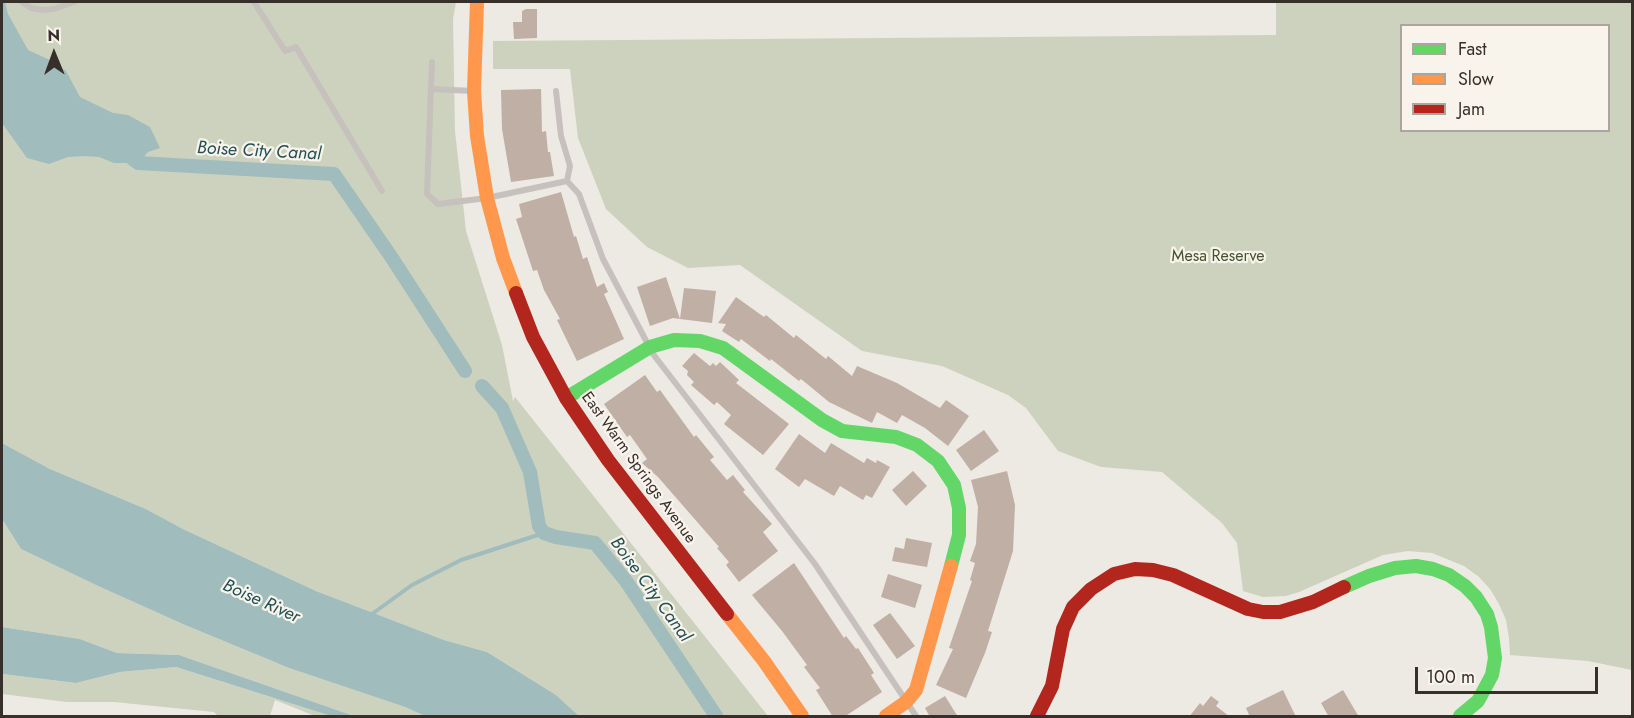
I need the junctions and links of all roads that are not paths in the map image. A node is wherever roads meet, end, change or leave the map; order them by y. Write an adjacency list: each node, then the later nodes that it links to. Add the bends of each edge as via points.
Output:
1 (22, 2): 2 (lane, via 43,10)
2 (75, 2)
3 (254, 2): 10 (lane, via 285,51 296,47)
4 (477, 2): 7 (street, East Warm Springs Avenue)
5 (432, 62): 6 (lane)
6 (431, 89): 7 (lane); 11 (lane, via 427,194 438,204)
7 (474, 91): 11 (street, East Warm Springs Avenue)
8 (556, 91): 9 (lane, via 561,136 570,166)
9 (567, 181): 11 (lane); 12 (lane, via 579,194 603,259)
10 (382, 191)
11 (488, 198): 13 (street, East Warm Springs Avenue, via 518,301)
12 (650, 347): 13 (street); 14 (lane, via 815,564); 14 (street, via 674,340 700,341 723,348 822,420 842,430 896,437 917,445 938,461 954,485 959,535 922,674)
13 (566, 398): 15 (street, East Warm Springs Avenue, via 608,460 764,661)
14 (906, 702): 16 (street); 17 (lane)
15 (802, 717)
16 (886, 717)
17 (916, 717)
18 (1037, 717): 19 (street, via 1052,686 1063,629 1073,607 1091,588 1114,574 1153,570 1248,609 1280,612 1313,602 1369,576 1416,566 1433,568 1465,586 1487,614 1491,627 1495,658 1492,675 1478,700)
19 (1460, 717)

